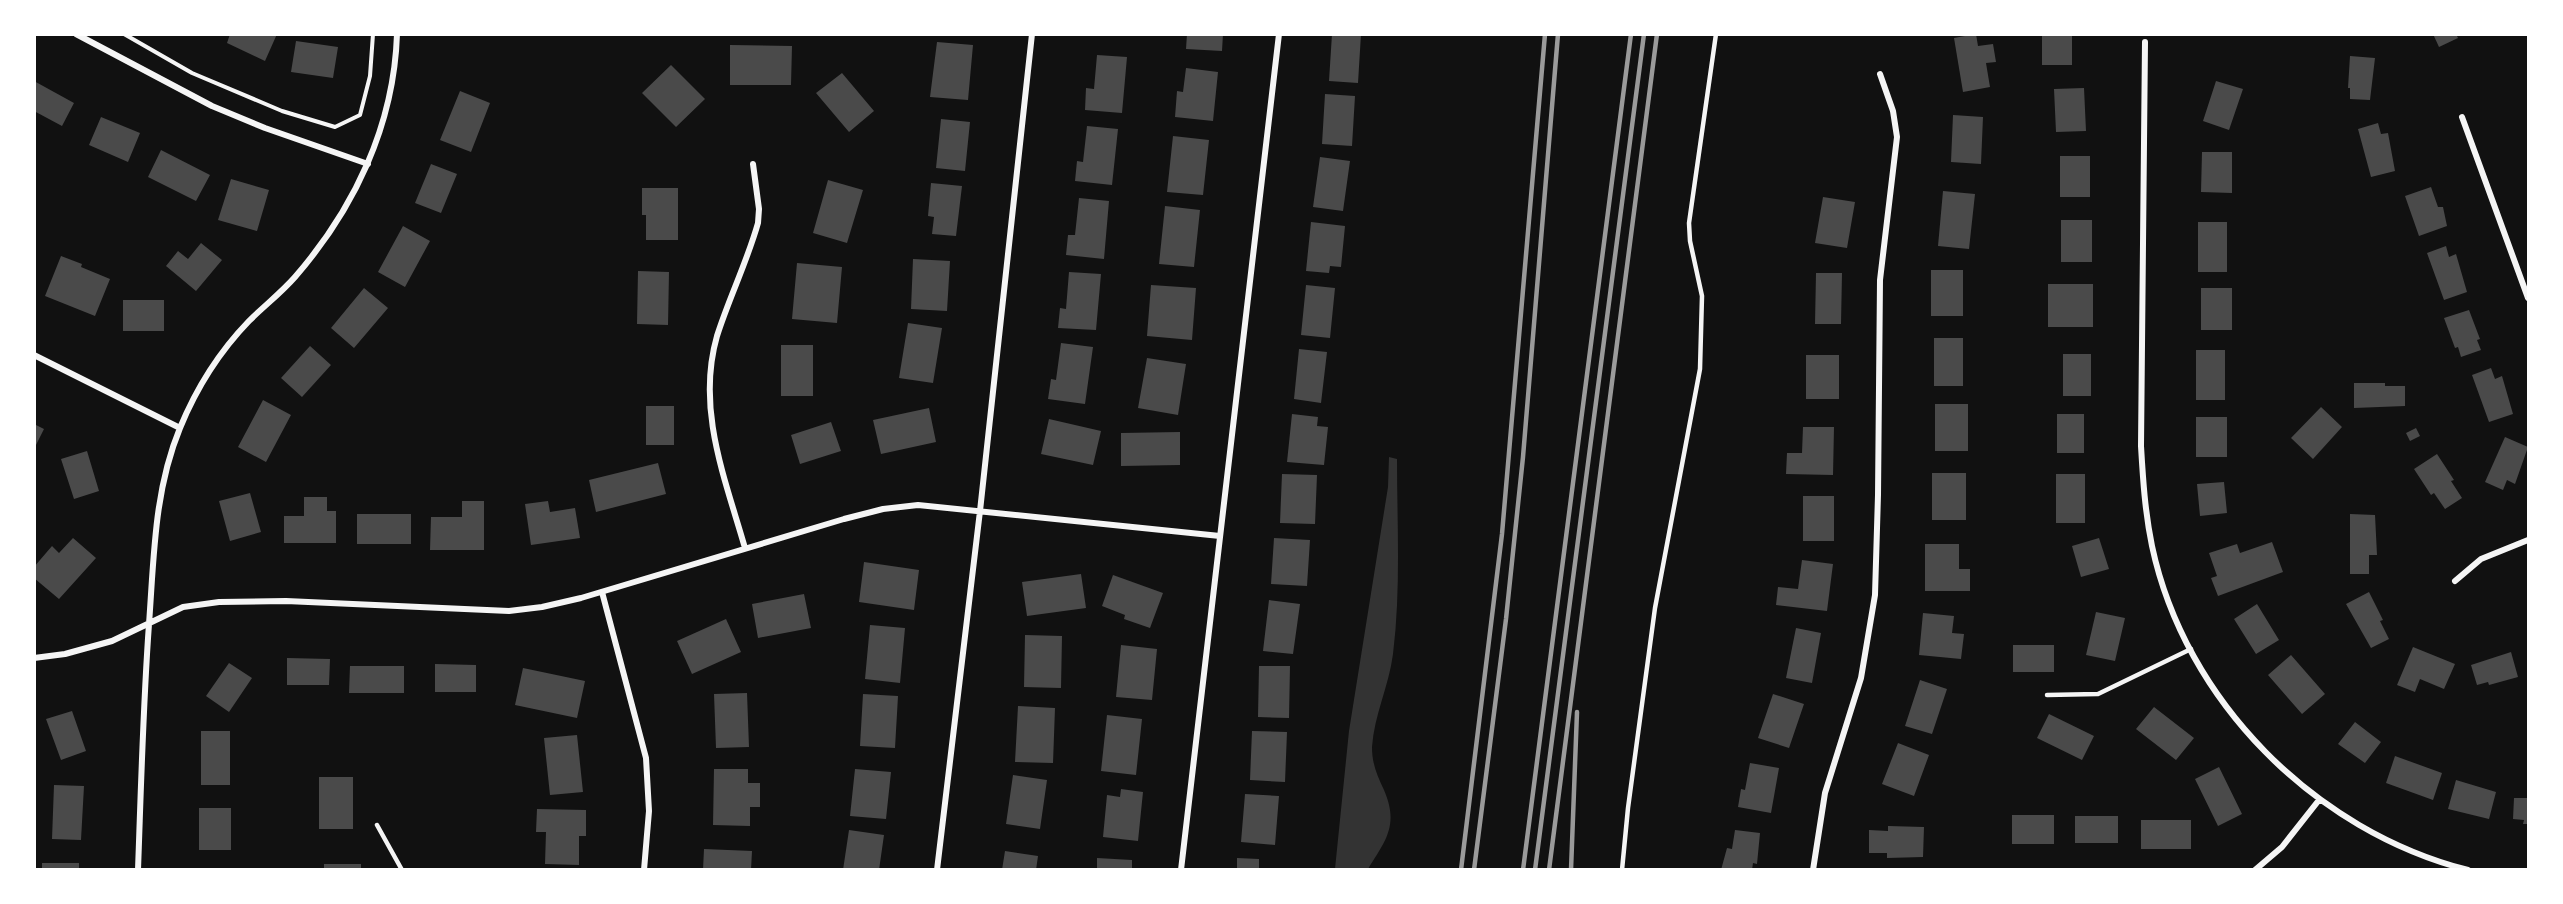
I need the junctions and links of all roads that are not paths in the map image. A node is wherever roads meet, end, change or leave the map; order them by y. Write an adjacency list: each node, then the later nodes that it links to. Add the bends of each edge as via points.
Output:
1 (76, 34): 9 (street, via 212,106)
2 (397, 34): 9 (street, via 384,118)
3 (1032, 34): 14 (street)
4 (1278, 34): 15 (street)
5 (1716, 34): 31 (lane, via 1689,223 1702,296 1700,369 1654,619)
6 (2145, 42): 21 (street, via 2141,446 2144,499 2164,587)
7 (1880, 74): 32 (street, via 1897,137 1880,280 1875,595 1861,678 1825,792)
8 (2462, 117): 11 (street)
9 (368, 164): 13 (street, via 321,246 216,362)
10 (753, 164): 17 (street, via 758,223 717,336 709,392 715,444)
11 (2529, 298)
12 (34, 356): 13 (street)
13 (180, 428): 20 (street, via 156,513)
14 (980, 511): 15 (street); 17 (street, via 918,505 883,509); 29 (street)
15 (1220, 536): 30 (street)
16 (2529, 540): 18 (street, via 2481,559)
17 (745, 548): 19 (street)
18 (2455, 581)
19 (602, 592): 20 (street, via 542,607 509,610 237,600 183,607); 28 (street, via 646,758 649,811)
20 (149, 622): 22 (street, via 111,640 65,654); 26 (street)
21 (2191, 649): 23 (lane, via 2098,694); 24 (street, via 2252,736)
22 (34, 658)
23 (2046, 695)
24 (2319, 800): 33 (street, via 2282,847); 34 (street, via 2393,843)
25 (377, 825): 27 (lane)
26 (138, 870)
27 (402, 870)
28 (644, 870)
29 (937, 870)
30 (1181, 870)
31 (1622, 870)
32 (1813, 870)
33 (2255, 870)
34 (2468, 870)

